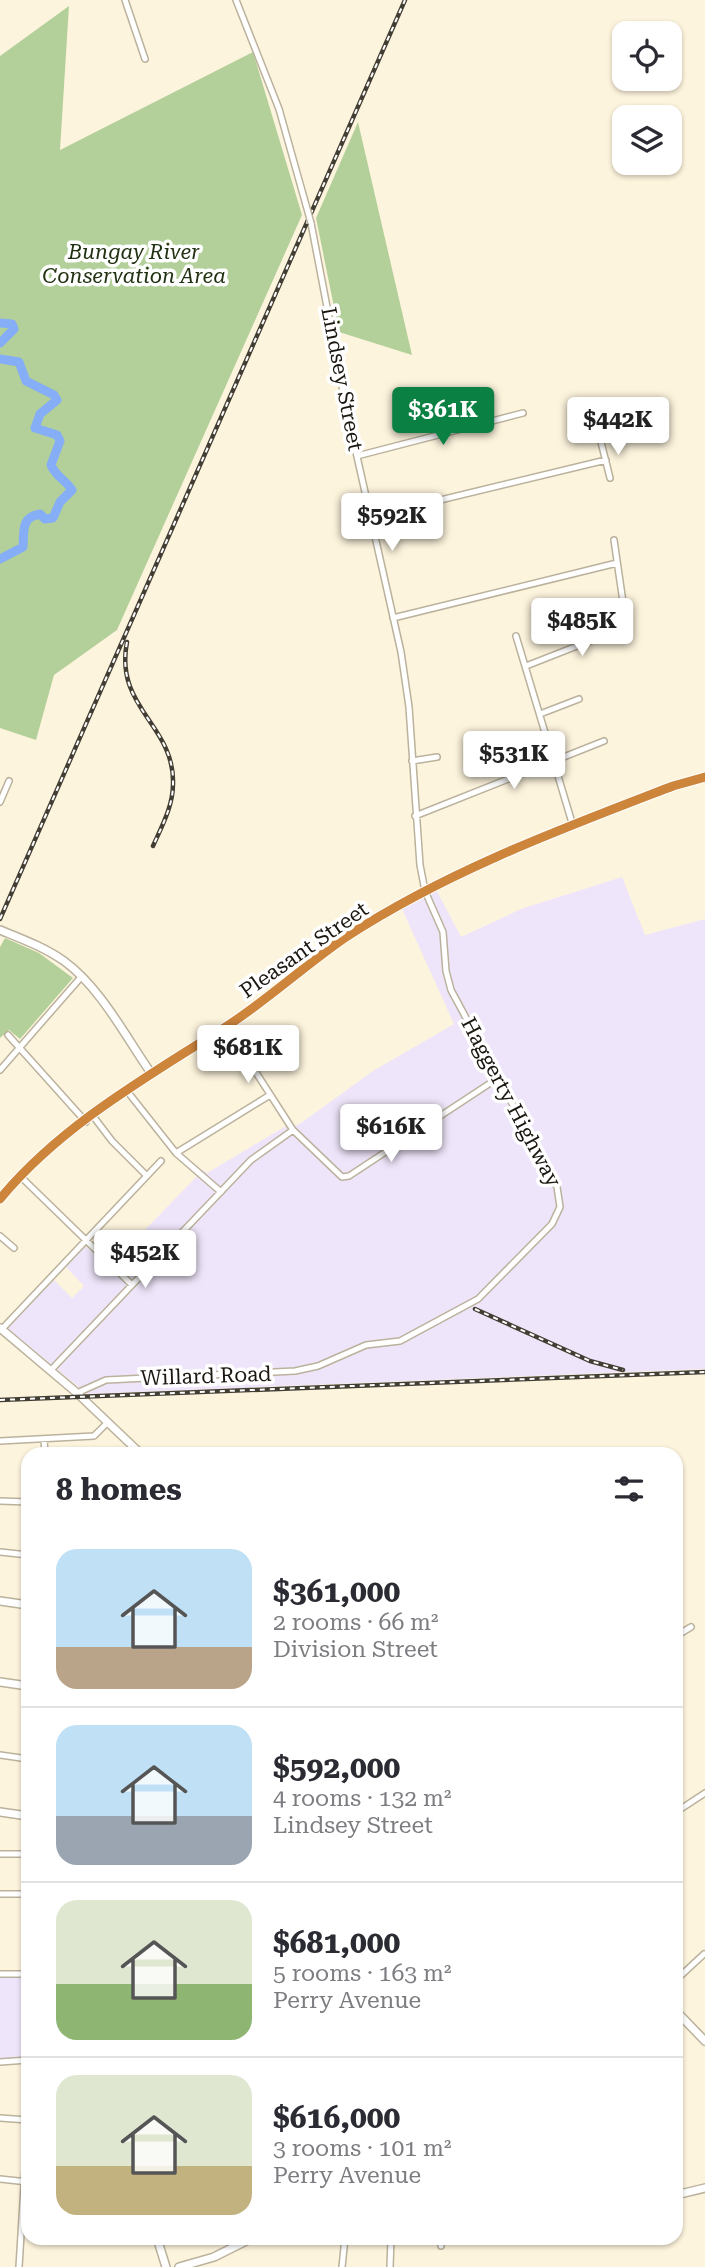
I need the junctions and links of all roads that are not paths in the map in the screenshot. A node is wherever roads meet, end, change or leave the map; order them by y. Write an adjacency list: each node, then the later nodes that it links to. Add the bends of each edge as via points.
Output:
1 (125, 0): 3 (street)
2 (236, 0): 6 (street, Lindsey Street, bridge, via 279,109 311,223)
3 (145, 59)
4 (523, 413): 6 (street)
5 (601, 442): 7 (street)
6 (357, 456): 9 (street, Lindsey Street)
7 (606, 460): 8 (street); 9 (street)
8 (610, 478)
9 (370, 517): 13 (street, Lindsey Street)
10 (614, 540): 11 (street)
11 (617, 563): 12 (street); 13 (street)
12 (623, 602)
13 (393, 618): 21 (street, Lindsey Street, via 405,676)
14 (628, 626): 16 (street)
15 (516, 636): 16 (street)
16 (526, 667): 18 (street)
17 (579, 699): 18 (street)
18 (540, 714): 22 (street)
19 (604, 741): 22 (street)
20 (437, 757): 21 (street)
21 (412, 761): 26 (street, Lindsey Street)
22 (554, 761): 26 (street); 27 (street)
23 (705, 777): 27 (highway, Pleasant Street)
24 (9, 781): 25 (street)
25 (0, 803)
26 (415, 816): 28 (street, Lindsey Street)
27 (573, 826): 28 (highway, Pleasant Street)
28 (425, 891): 31 (highway, Pleasant Street, via 346,938); 36 (street, Haggerty Highway, via 443,932 451,990)
29 (3, 931): 30 (main road, via 52,953)
30 (82, 976): 33 (street); 35 (main road)
31 (226, 1026): 35 (highway, Pleasant Street); 38 (street)
32 (8, 1035): 33 (street)
33 (19, 1046): 34 (street); 39 (street)
34 (0, 1070)
35 (151, 1073): 37 (highway, Pleasant Street)
36 (498, 1078): 40 (street, via 346,1177 338,1175); 52 (street, Haggerty Highway, via 559,1191 561,1207 556,1219 480,1298 400,1341 366,1345)
37 (127, 1091): 39 (highway, Pleasant Street); 41 (street)
38 (270, 1095): 40 (street); 41 (street)
39 (89, 1119): 43 (highway, Pleasant Street); 44 (street)
40 (293, 1129): 45 (street, via 257,1155)
41 (176, 1153): 45 (street)
42 (161, 1161): 44 (street)
43 (20, 1176): 46 (highway, Pleasant Street); 48 (street)
44 (147, 1176): 48 (street)
45 (221, 1192): 50 (street)
46 (0, 1199)
47 (0, 1236): 49 (street)
48 (85, 1240): 50 (street); 51 (street)
49 (14, 1248)
50 (132, 1285): 53 (street)
51 (1, 1329): 53 (main road)
52 (335, 1358): 54 (street, Willard Road, via 281,1373 106,1380)
53 (51, 1370): 54 (main road)
54 (77, 1393): 55 (main road)
55 (108, 1422): 56 (street, via 95,1436); 59 (main road)
56 (44, 1439): 57 (street); 58 (street)
57 (0, 1441)
58 (45, 1447)
59 (134, 1447)
60 (0, 1501): 61 (street)
61 (21, 1502)
62 (0, 1552): 63 (street)
63 (21, 1554)
64 (0, 1601): 65 (main road)
65 (21, 1604)
66 (691, 1627): 67 (street)
67 (683, 1632)
68 (0, 1682): 69 (main road)
69 (21, 1685)
70 (0, 1755): 71 (street)
71 (21, 1758)
72 (705, 1793): 73 (street)
73 (683, 1807)
74 (0, 1812): 75 (main road)
75 (21, 1815)
76 (0, 1854): 77 (street)
77 (21, 1854)
78 (0, 1894): 79 (street)
79 (21, 1894)
80 (704, 1954): 83 (street)
81 (0, 1974): 82 (street)
82 (21, 1974)
83 (683, 1974)
84 (683, 2018): 85 (main road)
85 (705, 2041)
86 (21, 2060): 87 (street)
87 (0, 2062)
88 (0, 2118): 89 (street)
89 (21, 2120)
90 (0, 2179): 91 (street)
91 (21, 2181)
92 (705, 2188): 93 (main road)
93 (683, 2193)
94 (21, 2243): 99 (street)
95 (159, 2245): 100 (main road)
96 (239, 2245): 101 (main road, via 214,2258)
97 (344, 2245): 102 (street)
98 (391, 2245): 103 (street)
99 (19, 2267)
100 (166, 2267)
101 (179, 2267)
102 (342, 2267)
103 (390, 2267)

